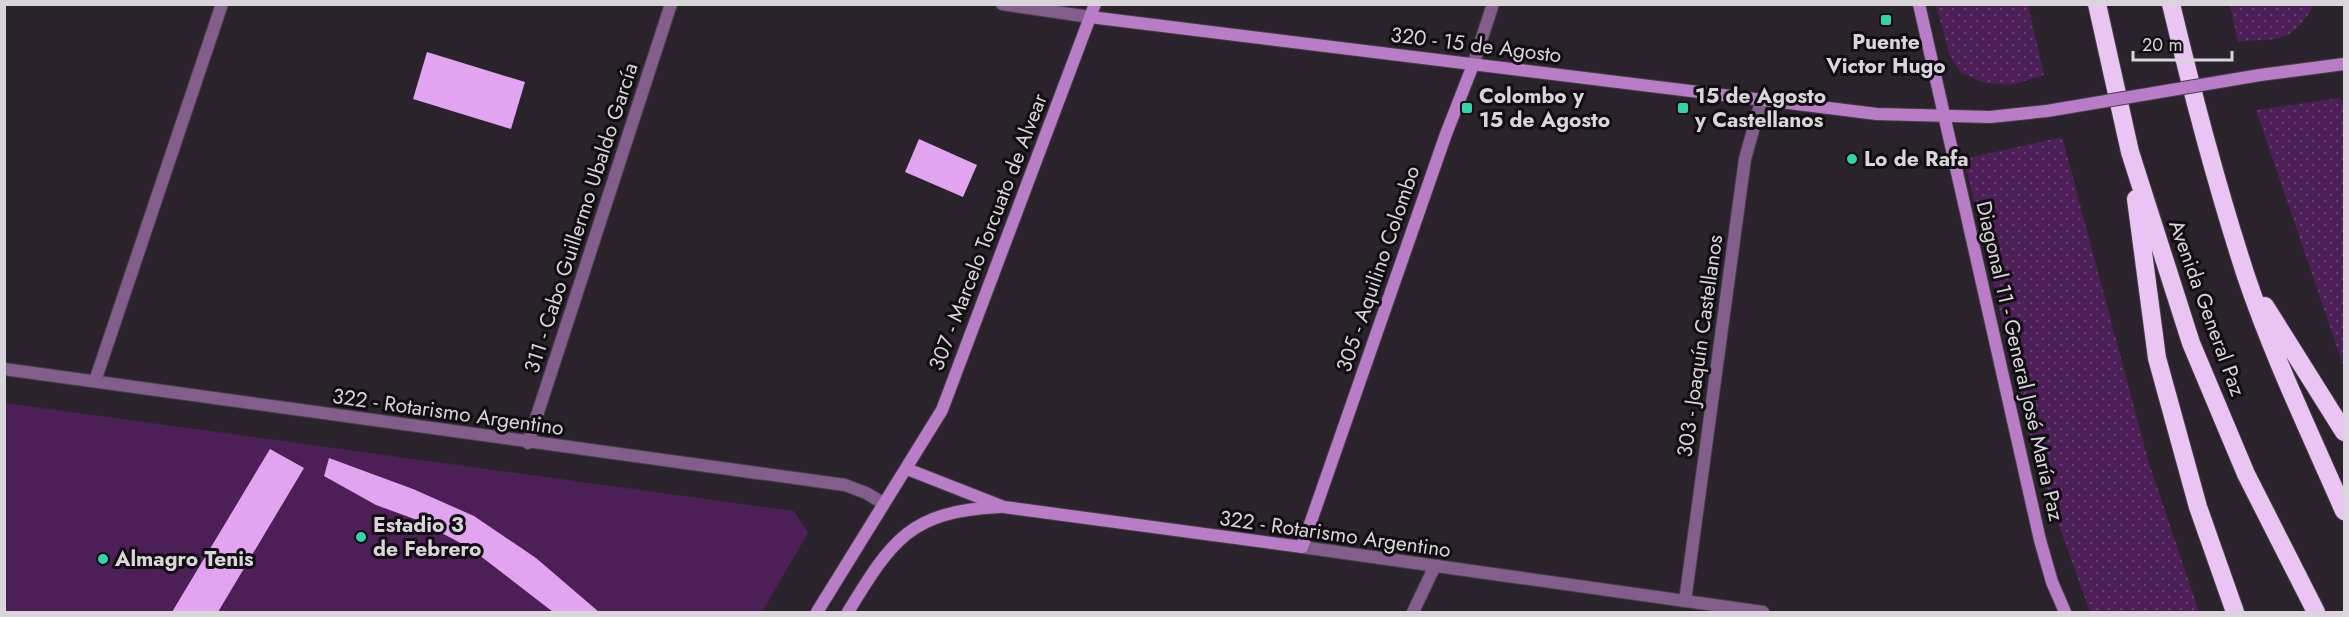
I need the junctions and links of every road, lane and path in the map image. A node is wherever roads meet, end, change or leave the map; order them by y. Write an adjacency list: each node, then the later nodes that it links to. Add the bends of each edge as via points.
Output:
1 (222, 4): 17 (street)
2 (671, 4): 19 (street, 311 - Cabo Guillermo Ubaldo García)
3 (1002, 4): 9 (street, 320 - 15 de Agosto)
4 (1095, 4): 9 (street, 307 - Marcelo Torcuato de Alvear)
5 (1493, 4): 11 (street, 305 - Aquilino Colombo)
6 (1919, 4): 13 (street, Diagonal 11 - General José María Paz)
7 (2097, 4): 14 (highway, Avenida General Paz)
8 (2170, 4): 15 (highway, via 2207,149)
9 (1090, 17): 11 (street, 320 - 15 de Agosto); 20 (street, 307 - Marcelo Torcuato de Alvear, via 942,410)
10 (2344, 64): 13 (street, 320 - 15 de Agosto, bridge, via 2047,111 1990,117)
11 (1473, 65): 12 (street, 320 - 15 de Agosto); 24 (street, 305 - Aquilino Colombo)
12 (1762, 98): 13 (street, 320 - 15 de Agosto, via 1877,114); 26 (street, 303 - Joaquín Castellanos, via 1745,159)
13 (1946, 116): 31 (street, Diagonal 11 - General José María Paz, via 2040,540)
14 (2130, 152): 32 (highway, via 2157,358 2198,507); 33 (highway, Avenida General Paz, via 2191,343 2246,474)
15 (2247, 277): 18 (highway); 23 (highway, via 2274,350)
16 (4, 369): 17 (street, 322 - Rotarismo Argentino)
17 (95, 381): 19 (street, 322 - Rotarismo Argentino)
18 (2344, 432)
19 (528, 443): 21 (street, 322 - Rotarismo Argentino, via 844,485)
20 (907, 469): 21 (street, 307 - Marcelo Torcuato de Alvear); 22 (street, 322 - Rotarismo Argentino)
21 (883, 503): 27 (street, 307 - Marcelo Torcuato de Alvear)
22 (1004, 507): 24 (street, 322 - Rotarismo Argentino); 28 (street, via 945,514 919,524 886,553)
23 (2344, 511)
24 (1302, 548): 25 (street, 322 - Rotarismo Argentino)
25 (1434, 568): 26 (street, 322 - Rotarismo Argentino); 29 (street)
26 (1685, 601): 30 (street, 322 - Rotarismo Argentino)
27 (817, 612)
28 (848, 612)
29 (1413, 612)
30 (1763, 612)
31 (2065, 612)
32 (2235, 612)
33 (2316, 612)

